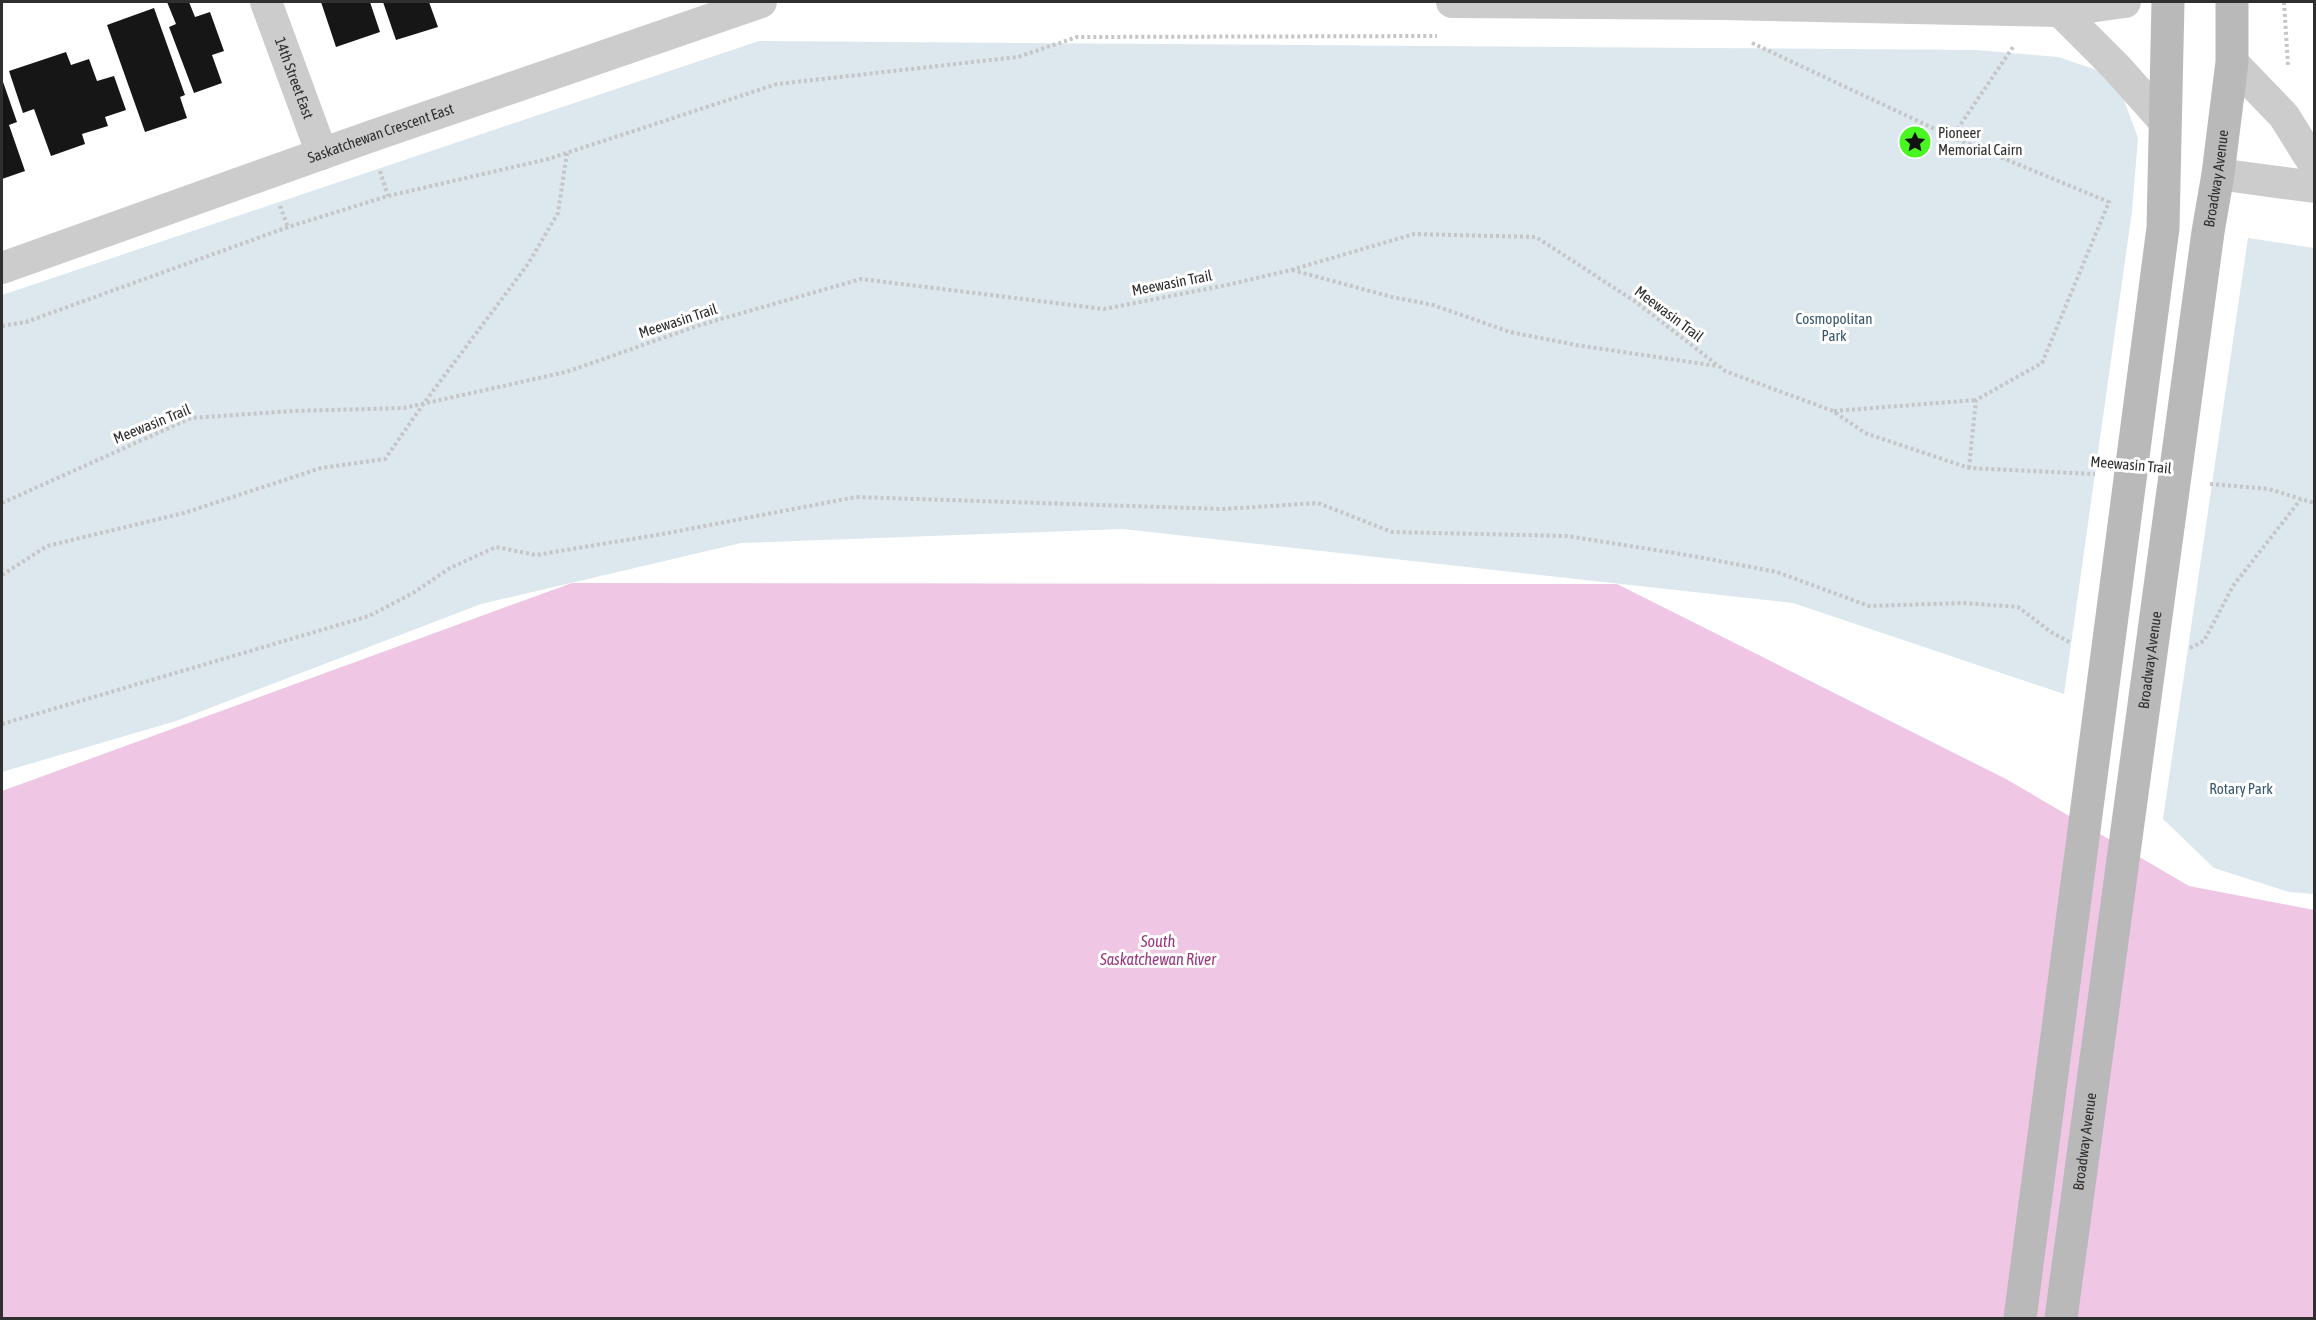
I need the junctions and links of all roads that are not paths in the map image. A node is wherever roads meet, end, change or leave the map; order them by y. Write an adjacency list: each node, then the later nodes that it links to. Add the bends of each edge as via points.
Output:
1 (266, 2): 10 (street, 14th Street East)
2 (761, 2): 10 (street, Saskatchewan Crescent East)
3 (1452, 2): 7 (street)
4 (2125, 2): 7 (street)
5 (2168, 2): 9 (main road)
6 (2232, 2): 8 (main road, Broadway Avenue)
7 (2060, 11): 9 (street)
8 (2232, 62): 11 (street, via 2284,116); 12 (main road, Broadway Avenue)
9 (2165, 122): 15 (main road, via 2163,228)
10 (322, 154): 14 (street, Saskatchewan Crescent East)
11 (2314, 164)
12 (2218, 174): 13 (street); 16 (main road, Broadway Avenue)
13 (2314, 187)
14 (2, 268)
15 (2020, 1318)
16 (2061, 1318)

